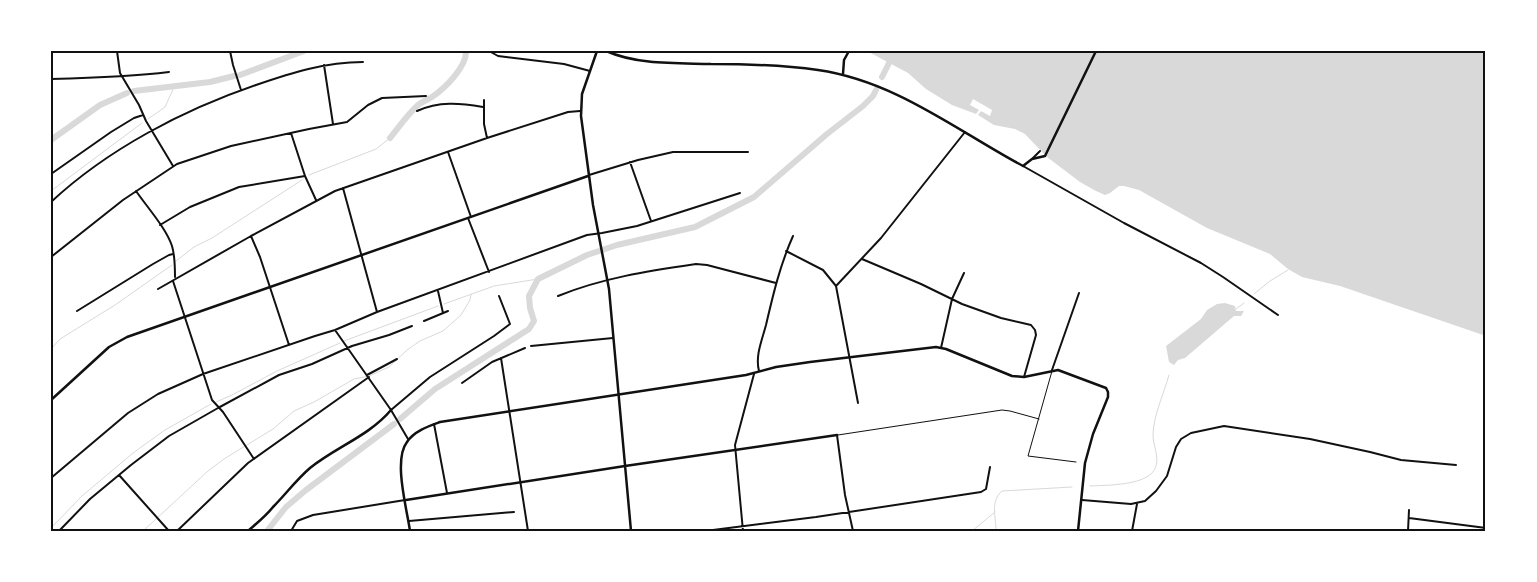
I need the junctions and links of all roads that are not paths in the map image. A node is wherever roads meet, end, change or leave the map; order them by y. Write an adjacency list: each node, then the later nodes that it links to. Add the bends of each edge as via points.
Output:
1 (117, 51): 13 (street)
2 (230, 51): 15 (street)
3 (489, 51): 10 (street, via 498,56 564,64)
4 (596, 51): 10 (street)
5 (606, 51): 12 (street, via 655,62 773,65)
6 (849, 51): 12 (street, via 844,60)
7 (1096, 51): 30 (street, via 1045,156)
8 (364, 62): 9 (street)
9 (324, 65): 15 (street); 22 (street)
10 (590, 71): 20 (street)
11 (169, 72): 13 (street)
12 (843, 74): 24 (street, via 896,93)
13 (123, 77): 14 (street); 21 (street)
14 (51, 79)
15 (241, 90): 23 (street)
16 (426, 96): 22 (street, via 382,98 347,122)
17 (484, 100): 18 (street)
18 (484, 107): 19 (street, via 446,103); 26 (street)
19 (417, 111)
20 (580, 111): 26 (street); 36 (street)
21 (143, 115): 23 (street); 34 (street, via 111,132)
22 (333, 125): 25 (street)
23 (151, 130): 32 (street); 41 (street, via 89,171)
24 (965, 132): 33 (street); 52 (street)
25 (291, 133): 32 (street, via 224,148); 35 (street)
26 (487, 138): 28 (street)
27 (1040, 150): 30 (street)
28 (448, 152): 37 (street); 42 (street)
29 (748, 152): 31 (street, via 673,152)
30 (1032, 160): 33 (street)
31 (630, 162): 36 (street); 43 (street)
32 (173, 166): 38 (street)
33 (1023, 166): 70 (street, via 1201,263)
34 (51, 174)
35 (305, 176): 40 (street); 44 (street, via 239,186 190,207)
36 (588, 176): 42 (street); 45 (street)
37 (344, 188): 40 (street); 50 (street)
38 (136, 191): 44 (street); 51 (street)
39 (740, 193): 43 (street)
40 (316, 200): 46 (street)
41 (51, 202)
42 (470, 217): 50 (street); 53 (street)
43 (651, 221): 45 (street)
44 (160, 226): 49 (street)
45 (598, 234): 53 (street, via 587,235); 56 (street)
46 (251, 236): 55 (street); 59 (street)
47 (793, 236): 48 (street)
48 (786, 251): 57 (street); 58 (street, via 823,270)
49 (174, 254): 55 (street); 67 (street)
50 (361, 256): 59 (street); 68 (street)
51 (51, 257)
52 (862, 259): 58 (street); 65 (street)
53 (489, 272): 61 (street)
54 (964, 273): 65 (street)
55 (174, 279): 60 (street); 71 (street)
56 (608, 279): 57 (street, via 699,264); 64 (street); 75 (street)
57 (776, 283): 85 (street, via 758,358)
58 (836, 286): 82 (street)
59 (270, 287): 71 (street); 76 (street)
60 (158, 289)
61 (438, 291): 68 (street); 69 (street)
62 (1079, 294): 84 (street)
63 (499, 296): 95 (street, via 510,324 430,377)
64 (558, 296)
65 (952, 299): 80 (street); 89 (street, via 1034,328 1035,338)
66 (448, 311): 69 (street)
67 (77, 312)
68 (377, 312): 74 (street)
69 (443, 313): 72 (street)
70 (1278, 315)
71 (184, 317): 87 (street); 92 (street, via 115,343)
72 (424, 321)
73 (412, 326): 78 (street)
74 (335, 330): 76 (street); 78 (street)
75 (613, 338): 77 (street); 91 (street)
76 (289, 345): 87 (street)
77 (531, 346): 79 (street)
78 (347, 348): 88 (street); 94 (street, via 279,375)
79 (525, 348): 81 (street)
80 (941, 348): 82 (street); 89 (street, via 1012,376)
81 (501, 358): 90 (street); 96 (street)
82 (850, 358): 85 (street); 93 (street)
83 (397, 359): 88 (street)
84 (1052, 370): 89 (street); 97 (street); 112 (street, via 1104,386 1107,390 1108,398 1085,463)
85 (759, 372): 86 (street)
86 (754, 373): 91 (street); 101 (street)
87 (203, 374): 94 (street); 108 (street, via 142,402)
88 (368, 376): 95 (street); 102 (street)
89 (1024, 377)
90 (462, 382)
91 (618, 394): 96 (street); 105 (street)
92 (51, 400)
93 (858, 403)
94 (218, 408): 102 (street); 107 (street, via 170,436)
95 (391, 410): 100 (street); 124 (street, via 306,472)
96 (509, 410): 98 (street); 109 (street)
97 (1039, 420): 99 (street, via 1002,410); 103 (street, via 1028,456)
98 (434, 424): 100 (street); 110 (street)
99 (837, 435): 101 (street); 116 (street)
100 (408, 440): 111 (street, via 401,457)
101 (735, 450): 105 (street); 119 (street)
102 (254, 459): 123 (street)
103 (1076, 462)
104 (1456, 465): 113 (street, via 1401,460 1310,439 1224,426 1191,433 1180,439 1163,482 1151,497)
105 (625, 466): 109 (street); 128 (street)
106 (990, 467): 116 (street, via 986,488 982,492)
107 (119, 475): 121 (street); 122 (street)
108 (51, 478)
109 (520, 482): 110 (street); 127 (street)
110 (447, 494): 111 (street)
111 (406, 500): 118 (street); 125 (street, via 320,513 299,519)
112 (1082, 500): 113 (street); 132 (street)
113 (1138, 504): 133 (street)
114 (1409, 510): 117 (street)
115 (514, 512): 118 (street)
116 (848, 512): 119 (street); 131 (street)
117 (1409, 518): 120 (street); 134 (street)
118 (408, 521): 126 (street)
119 (742, 526): 129 (street); 130 (street)
120 (1486, 528)
121 (59, 531)
122 (169, 531)
123 (178, 531)
124 (248, 531)
125 (291, 531)
126 (410, 531)
127 (528, 531)
128 (631, 531)
129 (705, 531)
130 (743, 531)
131 (853, 531)
132 (1078, 531)
133 (1132, 531)
134 (1408, 531)

